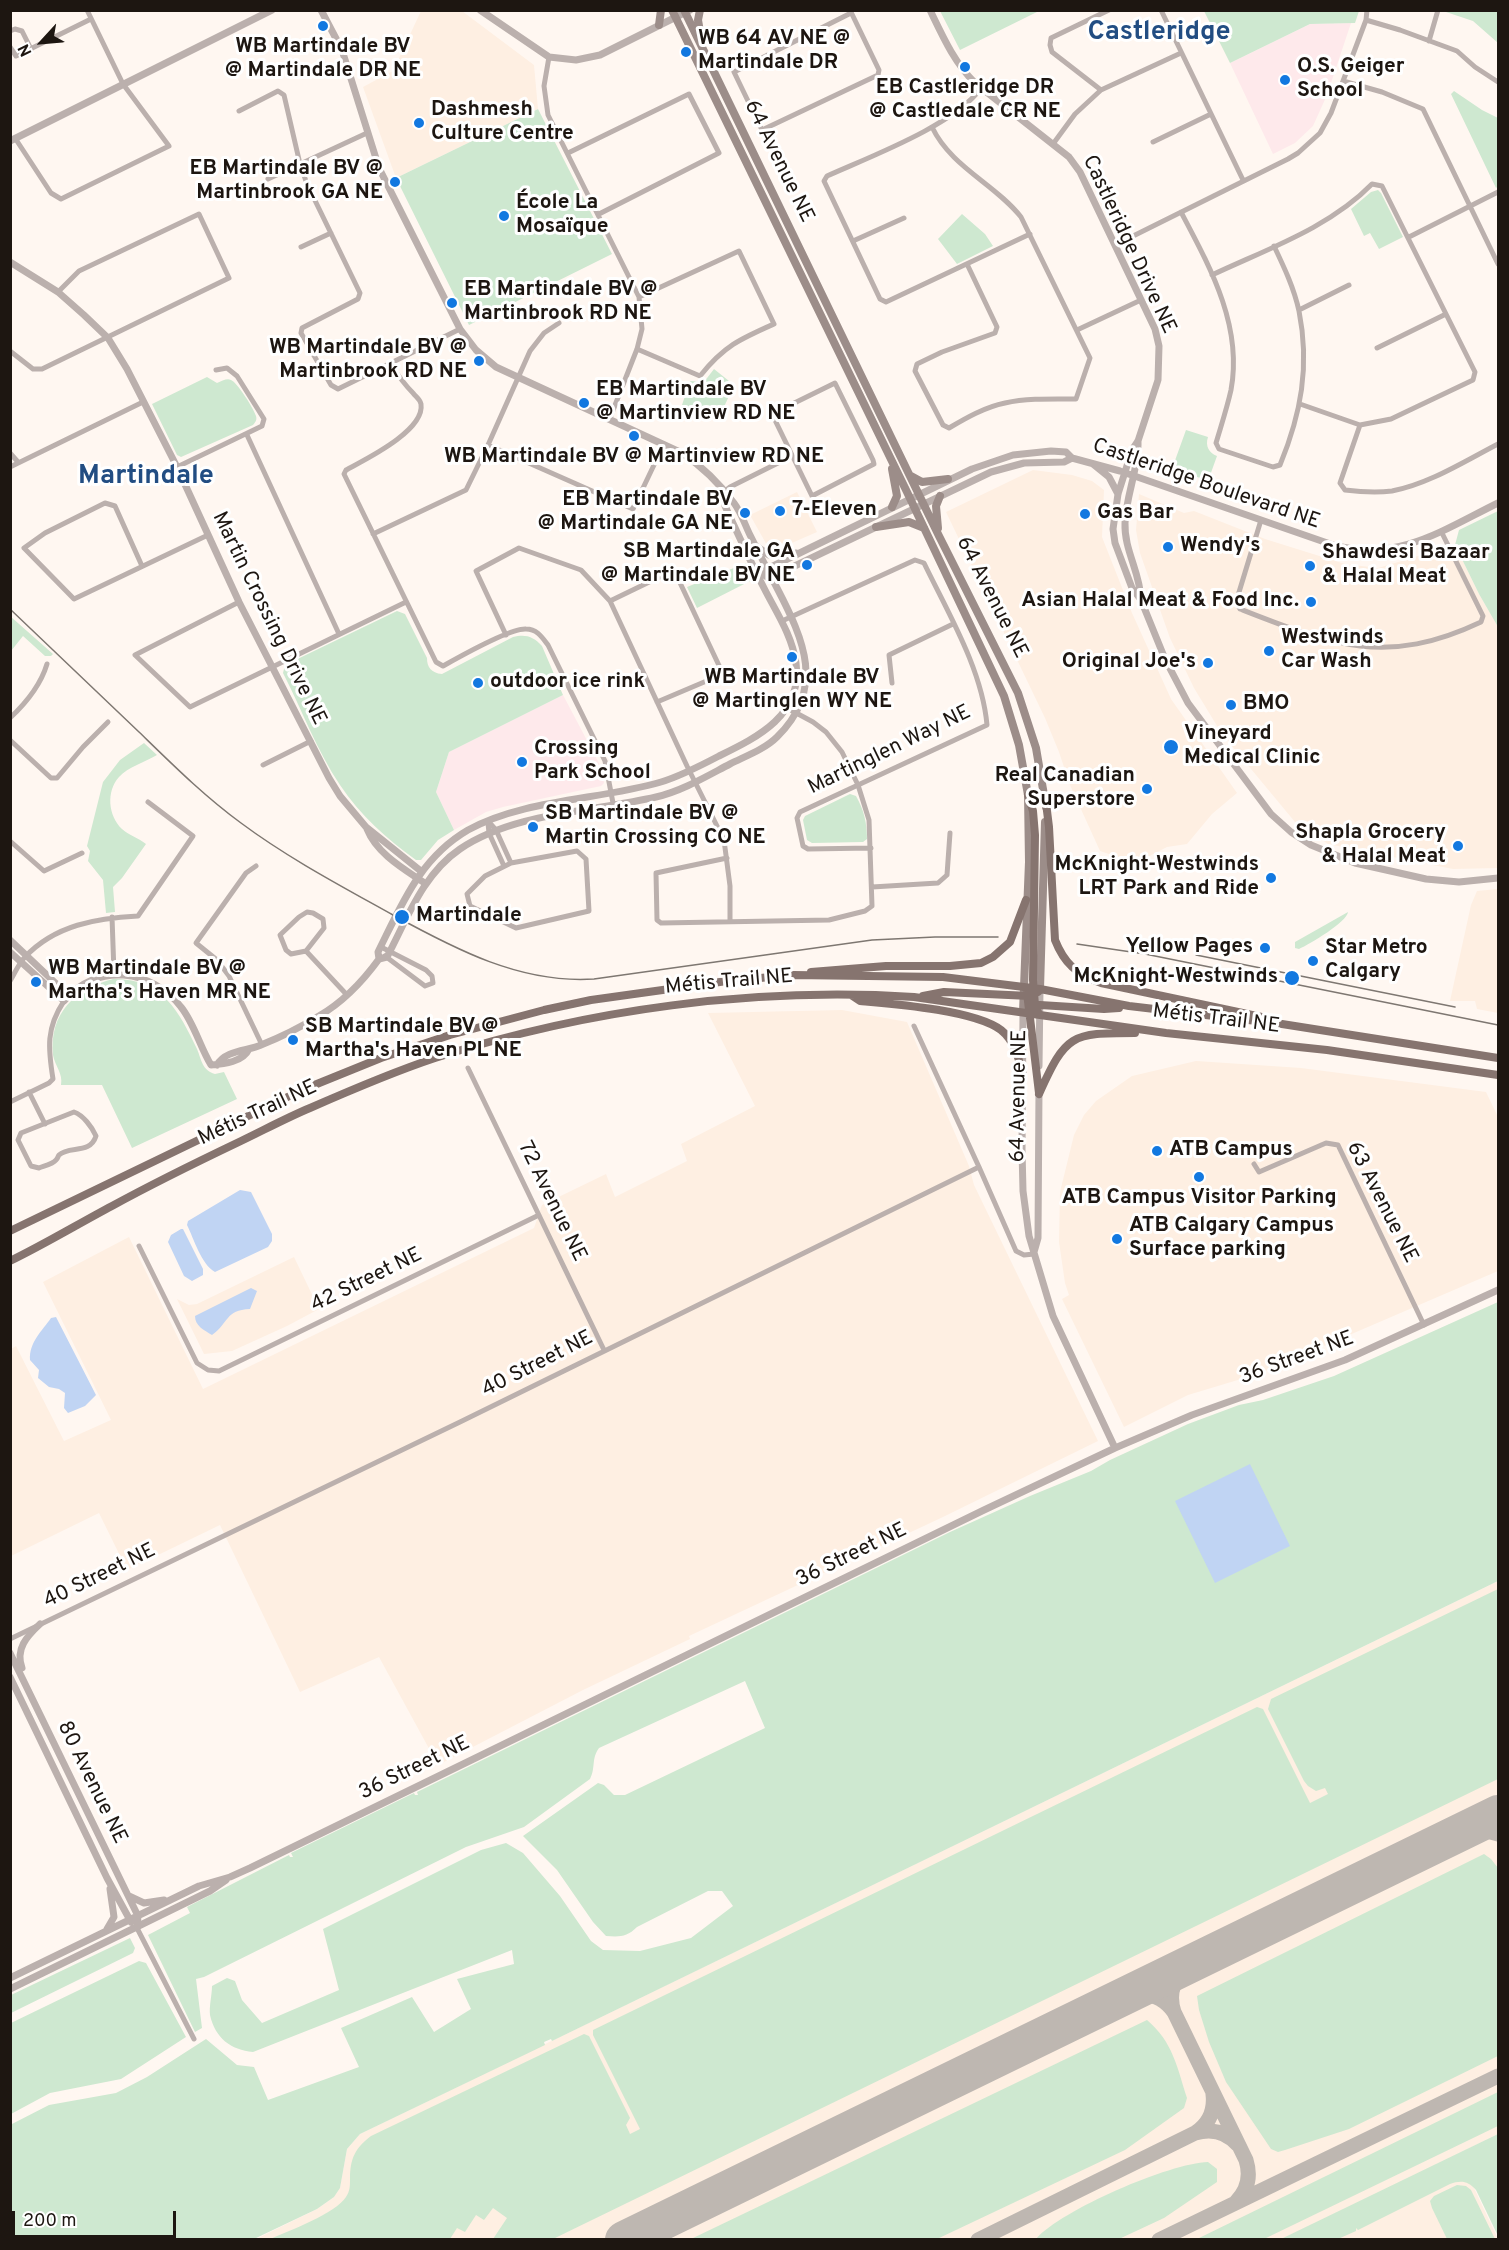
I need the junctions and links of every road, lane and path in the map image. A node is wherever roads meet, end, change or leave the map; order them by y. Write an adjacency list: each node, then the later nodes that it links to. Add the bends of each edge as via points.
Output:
1 (87, 10): 15 (street)
2 (272, 10): 27 (street)
3 (321, 10): 33 (street, via 342,50)
4 (480, 10): 24 (street)
5 (662, 10): 17 (main road)
6 (700, 10): 22 (main road)
7 (930, 10): 28 (street, Castleridge Drive NE, via 952,57)
8 (1109, 10): 29 (street, via 1051,38 1050,45 1052,52)
9 (1161, 10): 23 (street)
10 (1367, 10): 16 (street)
11 (1438, 10): 19 (street)
12 (687, 11): 14 (street); 22 (main road, 64 Avenue NE)
13 (850, 12): 13 (street, via 734,72 762,130 878,75)
14 (673, 14): 17 (street); 84 (main road, 64 Avenue NE)
15 (91, 20): 21 (street); 27 (street)
16 (1366, 20): 19 (street); 25 (street)
17 (659, 26): 24 (street, via 588,59)
18 (10, 31): 21 (street, via 22,31)
19 (1429, 41): 26 (street, via 1456,51)
20 (10, 46): 21 (street, via 16,56)
21 (31, 48)
22 (703, 49): 91 (main road, 64 Avenue NE)
23 (1181, 53): 29 (street); 31 (street)
24 (549, 57): 37 (street, via 544,78 545,104)
25 (1343, 81): 40 (street, via 1320,133 1310,144); 42 (street, via 1423,109)
26 (1498, 82)
27 (123, 84): 34 (street); 34 (street, via 169,146 61,199 51,194)
28 (981, 87): 32 (street, via 964,105); 36 (street, Castleridge Drive NE)
29 (1101, 90): 36 (street, via 1075,114)
30 (239, 111): 38 (street, via 278,91 284,95)
31 (1211, 114): 35 (street); 40 (street)
32 (932, 127): 47 (street, via 947,152 1012,206); 49 (street, via 827,176 824,181)
33 (367, 134): 38 (street); 64 (street, via 379,168)
34 (13, 140)
35 (1153, 142)
36 (1053, 144): 50 (street, Castleridge Drive NE, via 1080,172)
37 (568, 153): 44 (street); 44 (street, via 689,94 704,123 719,153)
38 (300, 164): 39 (street); 46 (street)
39 (268, 179)
40 (1243, 180): 43 (street)
41 (1498, 192): 42 (street)
42 (1470, 205): 48 (street); 55 (street)
43 (1181, 212): 50 (street); 56 (street)
44 (599, 214): 59 (street)
45 (904, 218): 49 (street)
46 (331, 233): 52 (street); 70 (street, via 360,293 358,299 302,328 301,333 331,385 338,388)
47 (1030, 234): 54 (street); 65 (street)
48 (1409, 237): 51 (street, via 1382,186 1372,184 1338,213); 62 (street)
49 (853, 241): 54 (street, via 880,299 886,302)
50 (1115, 245): 60 (street, Castleridge Drive NE)
51 (1274, 246): 56 (street); 61 (street)
52 (301, 247)
53 (10, 262): 58 (street, Martin Crossing Drive NE)
54 (967, 264): 65 (street, via 997,327 994,333 917,364 915,370 943,425 949,428 1004,403 1076,399 1090,358)
55 (1498, 264)
56 (1212, 275): 74 (street, via 1233,338 1231,390 1216,443 1219,449 1273,467 1280,465)
57 (1348, 285): 61 (street)
58 (58, 291): 66 (street, Martin Crossing Drive NE); 66 (street, via 79,271 199,214 230,278)
59 (639, 297): 68 (street, via 642,329); 68 (street, via 739,251 774,324 734,342 700,376)
60 (1140, 300): 65 (street); 78 (street, Castleridge Drive NE, via 1155,329 1160,363)
61 (1299, 309): 74 (street, via 1304,358)
62 (1446, 314): 67 (street); 76 (street, via 1475,372 1473,380 1390,419)
63 (559, 323): 72 (street, via 536,343)
64 (460, 329): 70 (street); 72 (street, via 476,350)
65 (1077, 330)
66 (108, 338): 69 (street, via 38,370); 73 (street, Martin Crossing Drive NE)
67 (1377, 348)
68 (637, 349): 75 (street)
69 (10, 351)
70 (390, 363): 107 (street, via 421,401 421,408 401,438 344,474)
71 (216, 370): 77 (street, via 227,368 237,376 264,419 262,426)
72 (517, 378): 75 (street); 81 (street)
73 (144, 402): 87 (street); 89 (street, Martin Crossing Drive NE)
74 (1300, 404): 76 (street)
75 (610, 418): 79 (street)
76 (1360, 426): 80 (street, via 1340,483 1346,490 1405,488)
77 (247, 435): 89 (street); 123 (street)
78 (1138, 441): 90 (street, Castleridge Drive NE); 92 (street, Castleridge Drive NE)
79 (664, 444): 81 (street, via 633,509); 94 (street, via 700,465)
80 (1498, 444)
81 (488, 445): 107 (street, via 466,490)
82 (10, 453): 87 (street)
83 (792, 456): 83 (street, via 812,496 873,464 835,383 772,414); 94 (street)
84 (890, 458): 98 (main road, 64 Avenue NE); 101 (main road, via 897,496)
85 (1072, 458): 86 (street, Castleridge Boulevard NE); 93 (street, Castleridge Boulevard NE, via 1066,452 1028,452); 97 (street, Castleridge Boulevard NE, via 1064,462 1024,463 991,472)
86 (1090, 461): 90 (street, Castleridge Boulevard NE); 96 (street, via 1109,477)
87 (18, 462): 88 (street)
88 (10, 467)
89 (177, 467): 108 (street, Martin Crossing Drive NE)
90 (1125, 473): 92 (street, Castleridge Boulevard NE); 96 (street, Castleridge Drive NE)
91 (911, 476): 93 (main road, via 922,482); 95 (main road, 64 Avenue NE)
92 (1133, 476): 103 (street, Castleridge Boulevard NE); 116 (street, Castleridge Drive NE, via 1125,539 1141,585)
93 (948, 479): 95 (street, Castleridge Boulevard NE)
94 (724, 492): 110 (street, via 736,504); 115 (street, via 725,506)
95 (919, 494): 98 (street, Castleridge Boulevard NE); 99 (main road, 64 Avenue NE)
96 (1118, 494): 116 (street, Castleridge Drive NE, via 1115,543 1132,588)
97 (940, 496): 99 (street, Castleridge Boulevard NE); 109 (main road, via 936,512)
98 (910, 498): 101 (street, Castleridge Boulevard NE); 102 (main road, 64 Avenue NE)
99 (924, 503): 102 (street, Castleridge Boulevard NE); 109 (main road, 64 Avenue NE)
100 (1498, 503): 106 (street, Castleridge Boulevard NE)
101 (892, 507): 111 (street, Castleridge Boulevard NE)
102 (915, 508): 104 (street, Castleridge Boulevard NE); 105 (main road, 64 Avenue NE)
103 (1261, 520): 106 (street, Castleridge Boulevard NE, via 1336,546 1361,550 1406,546); 106 (street, via 1236,602 1240,609 1298,632 1360,647 1411,646 1481,622 1478,602)
104 (876, 527): 105 (main road, via 903,521); 114 (street, Castleridge Boulevard NE)
105 (924, 528): 140 (main road, 64 Avenue NE, via 1004,696 1019,745)
106 (1441, 531)
107 (373, 534): 119 (street)
108 (208, 535): 112 (street); 118 (street, Martin Crossing Drive NE)
109 (939, 536): 143 (main road, 64 Avenue NE, via 1018,693 1036,748)
110 (754, 544): 111 (street, via 769,555); 113 (street)
111 (803, 551): 113 (street, Castleridge Boulevard NE)
112 (141, 566): 112 (street, via 74,599 24,548 105,503 115,506)
113 (767, 570): 114 (street); 115 (street, Castleridge Boulevard NE)
114 (771, 577): 115 (street); 120 (street)
115 (759, 578): 121 (street)
116 (1141, 600): 155 (street, via 1188,703 1254,793 1291,832 1325,853 1371,867 1448,882)
117 (610, 601): 124 (street, via 581,570 519,548 476,571); 128 (street); 128 (street, via 674,570 723,674)
118 (239, 602): 126 (street, Martin Crossing Drive NE); 126 (street, via 135,655 190,707)
119 (406, 602): 123 (street); 124 (street, via 436,662 443,666)
120 (792, 617): 121 (street, Martinglen Way NE); 122 (street, Martinglen Way NE, via 915,560 924,563); 130 (street, via 806,664)
121 (782, 621): 129 (street, via 796,664)
122 (953, 624): 127 (street, via 889,655); 138 (street, Martinglen Way NE, via 985,702 987,725)
123 (339, 634): 126 (street)
124 (506, 635): 139 (street, via 525,628 539,632 549,645 605,761)
125 (47, 664): 131 (street, via 44,674)
126 (273, 666): 134 (street, Martin Crossing Drive NE)
127 (892, 683)
128 (657, 702): 136 (street)
129 (788, 708): 130 (street); 136 (street, via 758,736)
130 (798, 713): 137 (street, via 776,738); 138 (street, via 826,732 842,752)
131 (10, 718)
132 (108, 722): 133 (street, via 57,778 51,778)
133 (10, 740)
134 (310, 741): 135 (street); 154 (street, Martin Crossing Drive NE, via 340,796 366,827)
135 (263, 765)
136 (690, 771): 137 (street); 139 (street, via 661,782)
137 (696, 782): 142 (street, via 658,796); 150 (street, via 724,840)
138 (858, 785): 148 (street, via 869,820); 148 (street, Martinglen Way NE, via 800,812 797,818 803,846 808,849)
139 (612, 791): 142 (street); 144 (street)
140 (1028, 795): 158 (main road, 64 Avenue NE); 171 (main road, via 1035,835)
141 (148, 802): 159 (street, via 193,836 138,916)
142 (613, 803): 145 (street)
143 (1046, 803): 171 (main road, 64 Avenue NE); 178 (main road, via 1055,940 1068,964 1101,983)
144 (488, 821): 145 (street); 154 (street, via 441,849)
145 (493, 831): 151 (street); 153 (street); 156 (street, via 460,849)
146 (950, 833): 157 (street, via 947,875 938,883)
147 (10, 841): 149 (street, via 44,871)
148 (871, 848): 157 (street)
149 (82, 854)
150 (727, 858): 160 (street); 160 (street, via 656,873 657,920)
151 (511, 863): 153 (street); 153 (street, via 577,851 586,859 589,911 516,928 470,906 467,894)
152 (256, 866): 181 (street, via 246,873 196,943 229,976)
153 (504, 866)
154 (418, 874): 156 (street, Martin Crossing Drive NE); 164 (street)
155 (1498, 878)
156 (428, 881): 166 (street)
157 (872, 887): 160 (street, via 872,906 829,920)
158 (1026, 900): 169 (main road, via 1010,942 981,963 823,969); 171 (main road, 64 Avenue NE)
159 (112, 917): 165 (street, via 70,927); 168 (street)
160 (730, 921)
161 (10, 940): 165 (street)
162 (306, 951): 162 (street, via 291,954 280,935 307,912 323,920 324,928); 172 (street)
163 (10, 952): 167 (street)
164 (379, 953): 166 (street); 166 (street); 172 (street, via 365,977)
165 (27, 955): 167 (street); 175 (street)
166 (389, 955): 166 (street, via 425,986 433,983 434,978 426,970)
167 (21, 962): 170 (street); 175 (street)
168 (114, 973): 175 (street, via 92,980); 181 (street, via 144,979 167,990 183,1009 211,1065 223,1065)
169 (793, 975): 171 (main road, Métis Trail NE, via 943,977); 193 (main road, Métis Trail NE, via 591,1000 497,1021 421,1044 302,1090)
170 (10, 981)
171 (1030, 992): 174 (main road, via 945,992); 176 (main road, Métis Trail NE); 177 (main road); 177 (street, 64 Avenue NE)
172 (347, 995): 181 (street, via 320,1016)
173 (850, 995): 174 (main road, Métis Trail NE); 184 (main road, via 860,1001 934,1009 984,1021 1009,1039); 196 (main road, Métis Trail NE, via 734,999 602,1015 433,1059 308,1108 112,1206)
174 (914, 997): 177 (main road, Métis Trail NE)
175 (66, 998): 186 (street, via 51,1024 48,1047 53,1079)
176 (1129, 1006): 177 (main road); 178 (main road, Métis Trail NE)
177 (1033, 1009): 180 (main road, Métis Trail NE); 184 (street, 64 Avenue NE); 187 (main road)
178 (1282, 1024): 182 (main road, Métis Trail NE)
179 (914, 1026): 191 (street)
180 (1166, 1033): 185 (main road, Métis Trail NE, via 1327,1050); 187 (main road, via 1081,1036 1065,1045)
181 (262, 1045)
182 (1498, 1058)
183 (468, 1068): 192 (street, 72 Avenue NE)
184 (1023, 1075): 195 (street, 64 Avenue NE, via 1023,1191)
185 (1498, 1075)
186 (29, 1092): 188 (street); 189 (street)
187 (1039, 1094): 195 (street, 64 Avenue NE, via 1038,1238)
188 (10, 1102)
189 (45, 1124): 189 (street, via 18,1137 35,1168 93,1143 96,1136 74,1112)
190 (1254, 1164): 198 (street, 63 Avenue NE, via 1259,1172 1326,1143 1338,1145)
191 (979, 1167): 195 (street, via 1017,1251); 199 (street, 40 Street NE)
192 (539, 1215): 194 (street, 42 Street NE, via 219,1371 197,1363); 199 (street, 72 Avenue NE)
193 (10, 1231)
194 (139, 1246)
195 (1034, 1254): 200 (street, 64 Avenue NE, via 1053,1316)
196 (10, 1263)
197 (1498, 1290): 198 (street, 36 Street NE)
198 (1424, 1325): 200 (street, 36 Street NE, via 1345,1360 1237,1398)
199 (604, 1350): 201 (street, 40 Street NE)
200 (1115, 1448): 206 (street, 36 Street NE)
201 (40, 1624): 202 (street, 40 Street NE); 205 (street, via 21,1647 20,1654)
202 (10, 1639)
203 (10, 1653): 205 (street, 80 Avenue NE)
204 (10, 1677): 207 (street, 80 Avenue NE)
205 (32, 1698): 208 (street, 80 Avenue NE)
206 (230, 1877): 209 (street, 36 Street NE); 212 (street, 36 Street NE)
207 (107, 1878): 211 (street, 80 Avenue NE); 213 (street, via 114,1917)
208 (127, 1894): 209 (street, via 144,1903); 210 (street, 80 Avenue NE)
209 (175, 1898): 210 (street, 36 Street NE)
210 (138, 1916): 211 (street, 36 Street NE); 212 (street)
211 (129, 1921): 212 (street, 80 Avenue NE); 213 (street, 36 Street NE)
212 (137, 1928): 215 (street, 36 Street NE); 216 (street, 80 Avenue NE)
213 (103, 1933): 214 (street, 36 Street NE)
214 (10, 1978)
215 (10, 1989)
216 (194, 2039)

